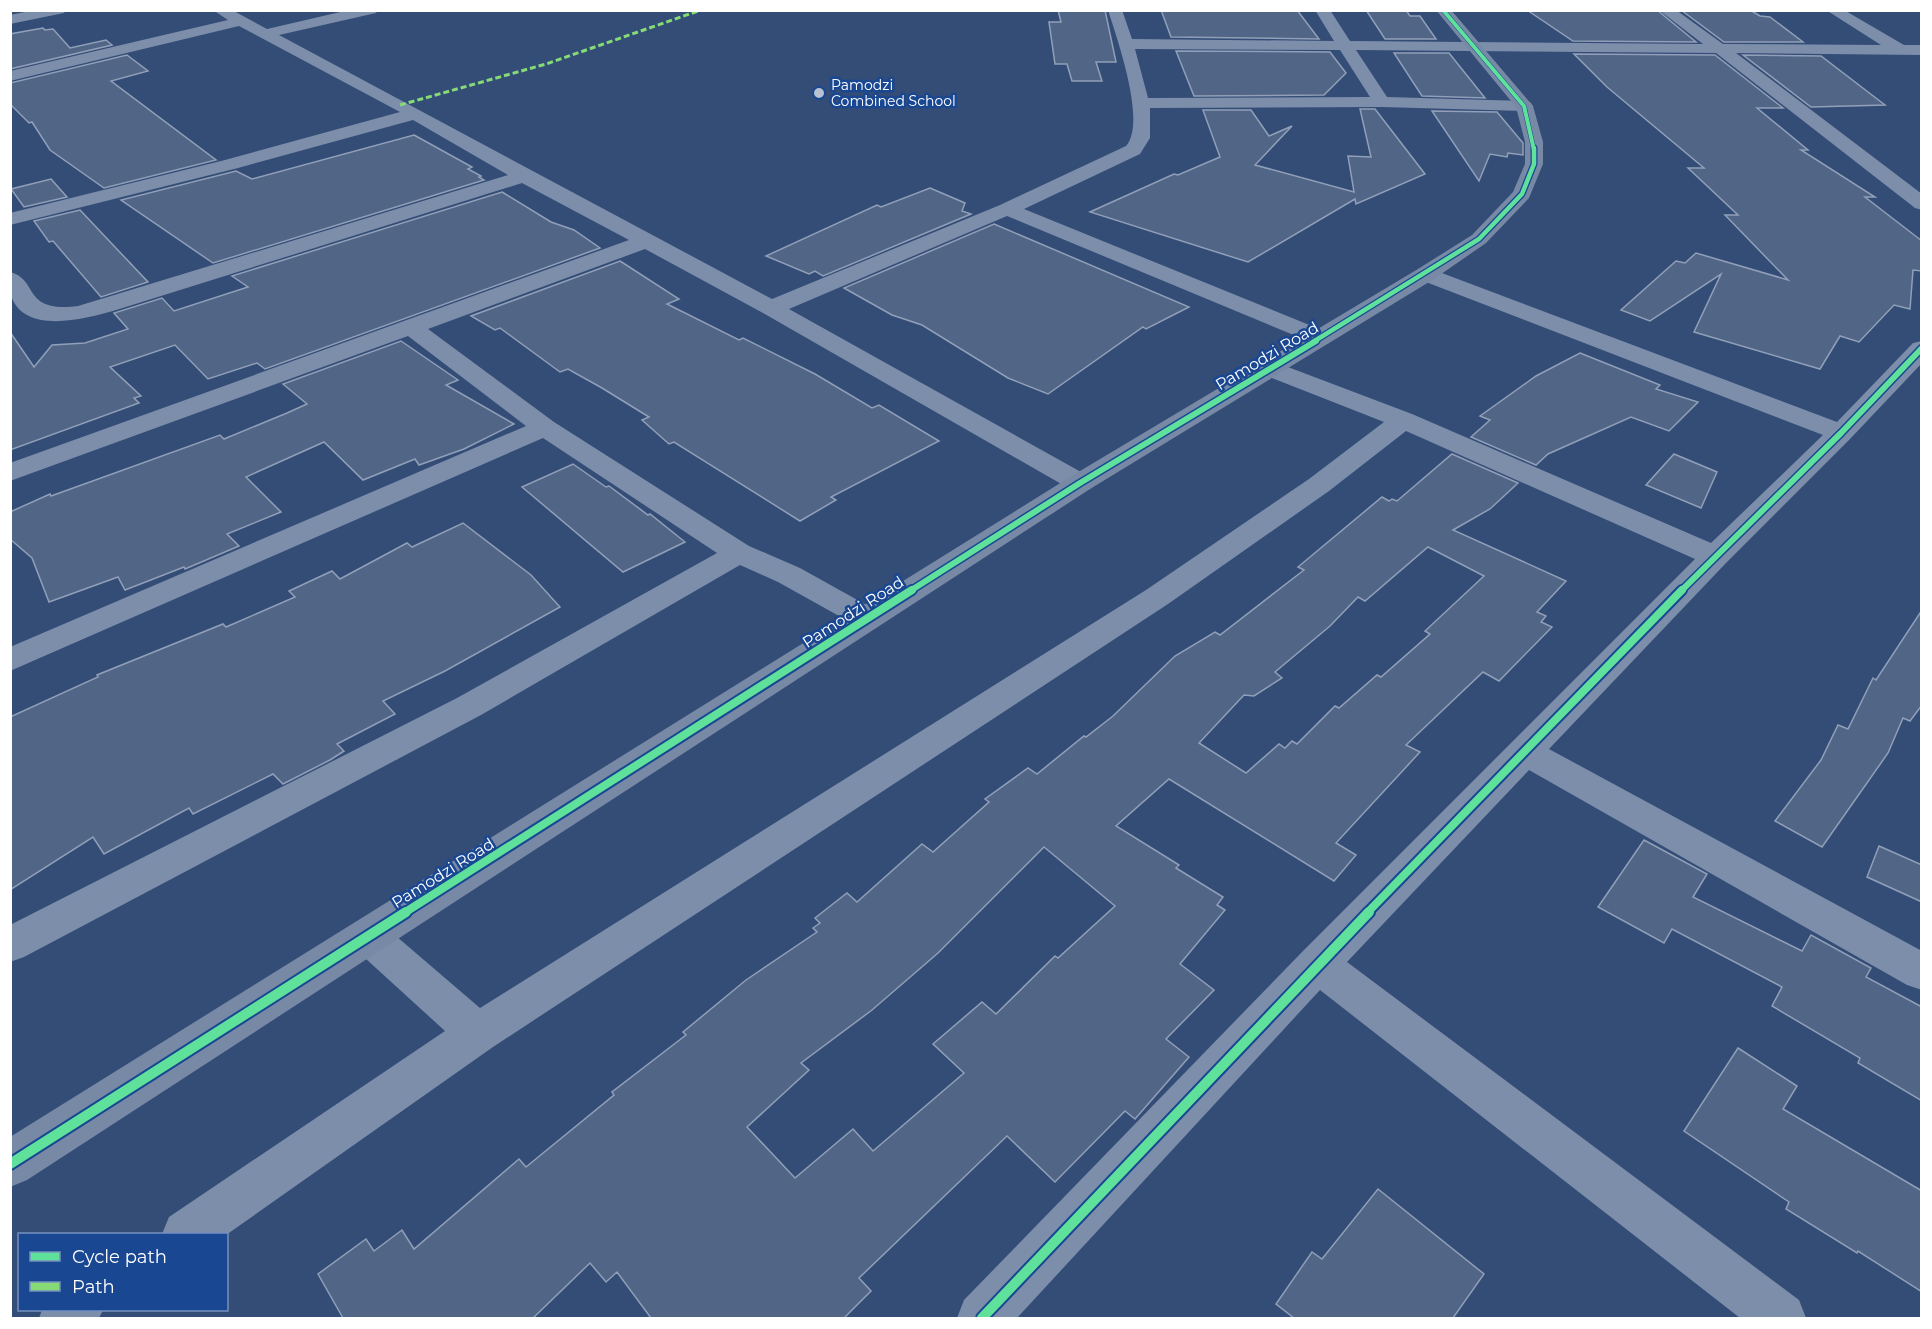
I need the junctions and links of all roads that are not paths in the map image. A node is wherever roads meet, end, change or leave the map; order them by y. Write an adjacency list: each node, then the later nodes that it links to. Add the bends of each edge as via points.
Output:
1 (59, 10): 9 (street)
2 (220, 10): 10 (street)
3 (371, 10): 11 (street)
4 (1115, 10): 12 (street)
5 (1322, 10): 14 (street)
6 (1443, 10): 13 (street, Pamodzi Road)
7 (1666, 10): 15 (street)
8 (1833, 10): 16 (street)
9 (10, 20)
10 (242, 21): 11 (street); 18 (street)
11 (265, 33): 22 (street)
12 (1126, 44): 14 (street); 20 (street)
13 (1473, 46): 14 (street); 15 (street); 21 (street, Pamodzi Road)
14 (1347, 47): 19 (street)
15 (1719, 48): 16 (street); 24 (street)
16 (1900, 50): 17 (street)
17 (1922, 50)
18 (10, 76)
19 (1382, 102): 20 (street); 21 (street)
20 (1140, 103): 25 (street, via 1141,137 1133,150)
21 (1524, 106): 28 (street, Pamodzi Road, via 1534,142 1534,164 1522,194 1479,239)
22 (414, 114): 23 (street); 26 (street)
23 (524, 176): 27 (street); 29 (street, via 72,314 46,313 32,307)
24 (1917, 198)
25 (1007, 209): 30 (street); 32 (street)
26 (10, 219)
27 (648, 241): 30 (street); 31 (street)
28 (1426, 274): 32 (street, Pamodzi Road); 37 (street)
29 (10, 279)
30 (771, 308): 39 (street)
31 (410, 326): 36 (street); 38 (street)
32 (1321, 338): 34 (street, Pamodzi Road)
33 (1922, 348): 37 (street)
34 (1271, 369): 35 (street); 39 (street, Pamodzi Road)
35 (1403, 420): 41 (street); 49 (street, via 1319,485 1157,597)
36 (544, 428): 40 (street); 43 (street)
37 (1841, 433): 41 (street)
38 (10, 472)
39 (1080, 483): 42 (street, Pamodzi Road)
40 (738, 554): 42 (street, via 789,574); 46 (street, via 473,704)
41 (1715, 556): 44 (street)
42 (868, 619): 45 (street, Pamodzi Road)
43 (10, 660)
44 (1526, 752): 47 (street); 48 (street)
45 (368, 936): 49 (street); 50 (street, Pamodzi Road)
46 (10, 945)
47 (1318, 964): 52 (street); 53 (street)
48 (1922, 972)
49 (478, 1033): 51 (street)
50 (10, 1164)
51 (187, 1233)
52 (982, 1318)
53 (1781, 1318)

